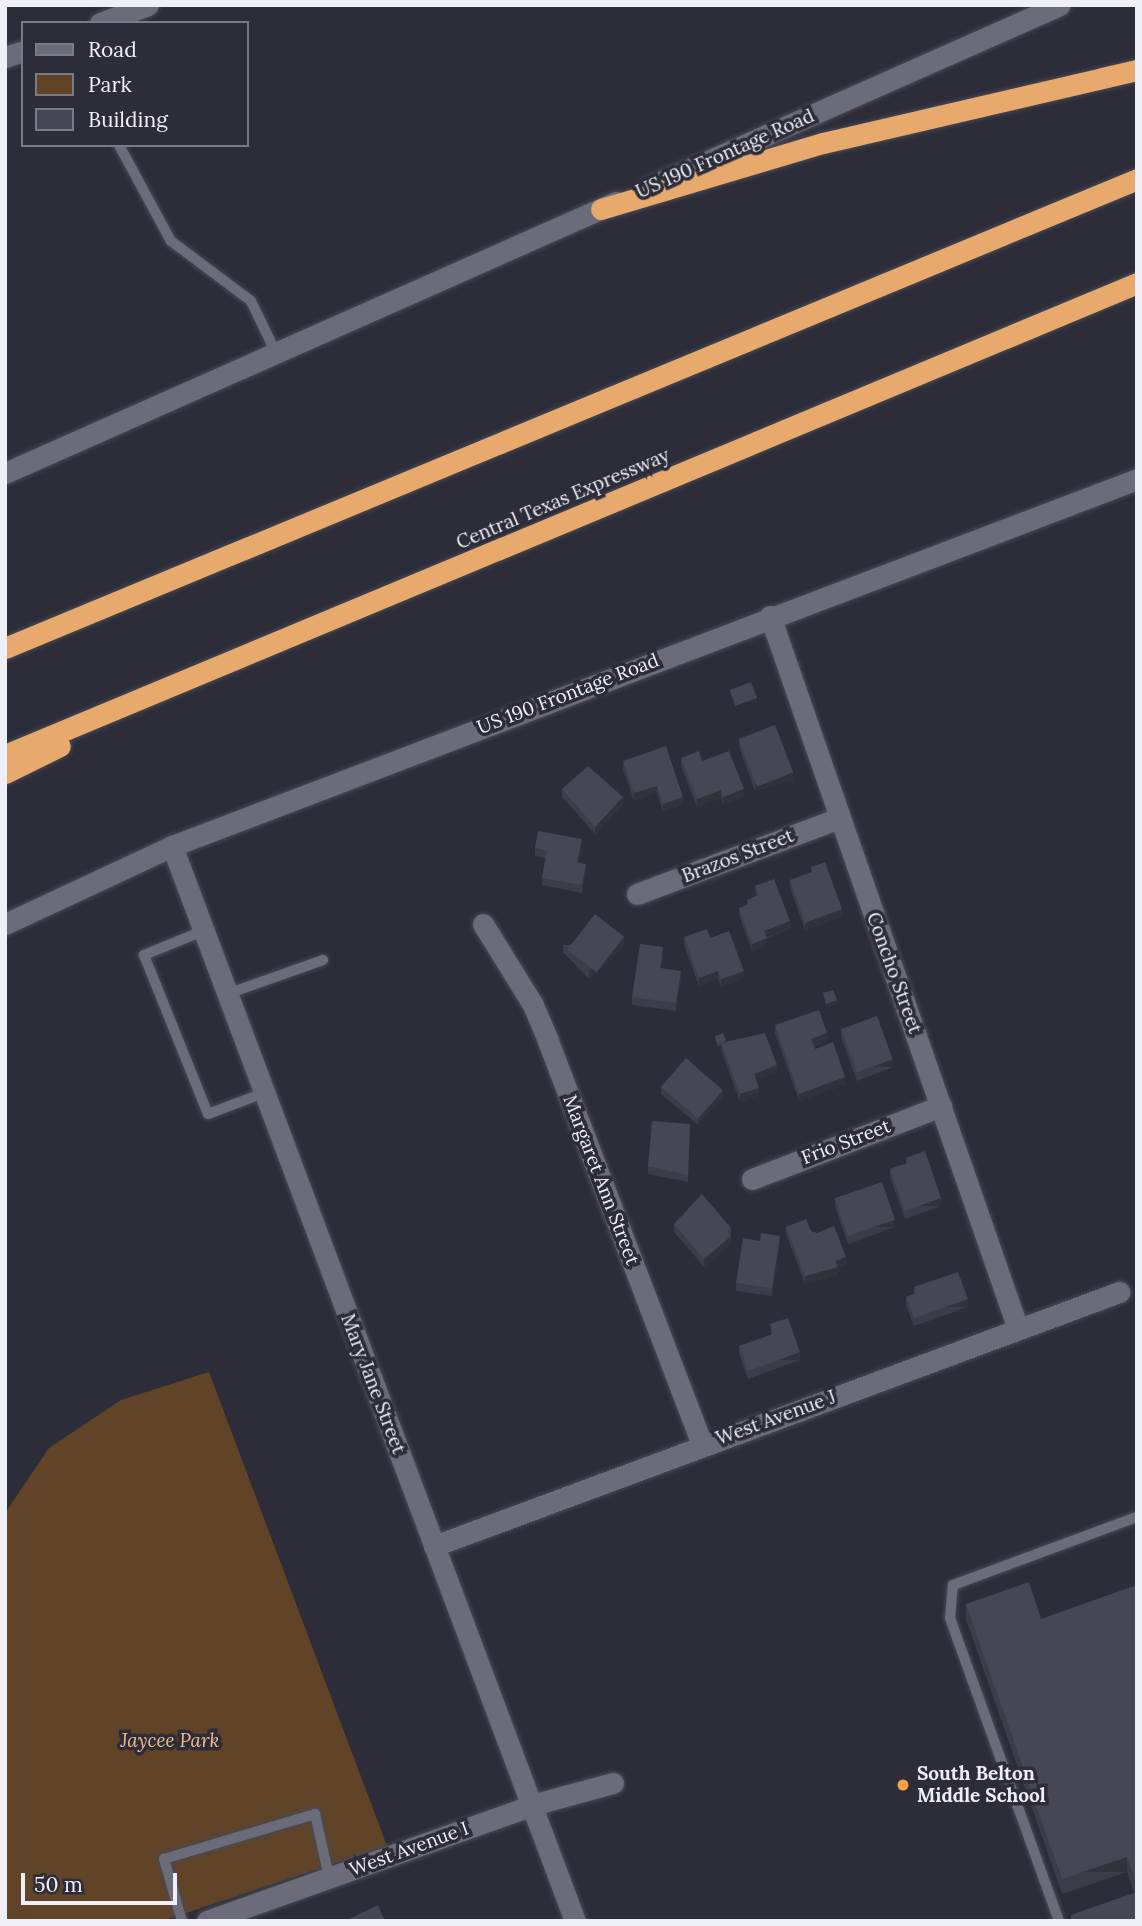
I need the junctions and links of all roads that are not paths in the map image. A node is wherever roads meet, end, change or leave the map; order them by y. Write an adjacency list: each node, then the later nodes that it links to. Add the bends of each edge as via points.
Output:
1 (148, 5): 3 (street)
2 (1060, 5): 7 (street, US 190 Frontage Road)
3 (105, 21)
4 (1137, 70): 7 (highway, via 823,143)
5 (119, 147): 9 (lane, via 171,241 251,301)
6 (1137, 179): 13 (highway)
7 (601, 209): 9 (street, US 190 Frontage Road)
8 (1137, 283): 14 (highway, Central Texas Expressway)
9 (276, 353): 10 (street, US 190 Frontage Road)
10 (5, 473)
11 (1137, 479): 12 (street, US 190 Frontage Road)
12 (771, 617): 17 (street, Concho Street); 18 (street, US 190 Frontage Road)
13 (5, 648)
14 (261, 650): 15 (highway, Central Texas Expressway); 16 (highway)
15 (5, 755)
16 (5, 773)
17 (839, 818): 19 (street, Brazos Street); 26 (street, Concho Street)
18 (172, 846): 20 (street, US 190 Frontage Road); 22 (street, Mary Jane Street)
19 (637, 894)
20 (5, 923)
21 (483, 924): 30 (street, Margaret Ann Street, via 533,1005)
22 (203, 930): 24 (street, Mary Jane Street); 25 (lane, via 144,955 208,1114)
23 (323, 960): 24 (lane)
24 (227, 994): 25 (street, Mary Jane Street)
25 (264, 1093): 32 (street, Mary Jane Street)
26 (941, 1106): 27 (street, Frio Street); 29 (street, Concho Street)
27 (752, 1179)
28 (1119, 1292): 29 (street, West Avenue J)
29 (1017, 1329): 30 (street, West Avenue J)
30 (702, 1444): 32 (street, West Avenue J)
31 (1137, 1517): 39 (lane, via 953,1585 950,1618)
32 (434, 1546): 34 (street, Mary Jane Street)
33 (613, 1783): 34 (street, West Avenue I)
34 (532, 1805): 35 (street, West Avenue I); 38 (street, Mary Jane Street)
35 (329, 1877): 36 (lane, via 315,1814 164,1859); 37 (street, West Avenue I)
36 (182, 1921)
37 (207, 1921)
38 (575, 1921)
39 (1059, 1921)

